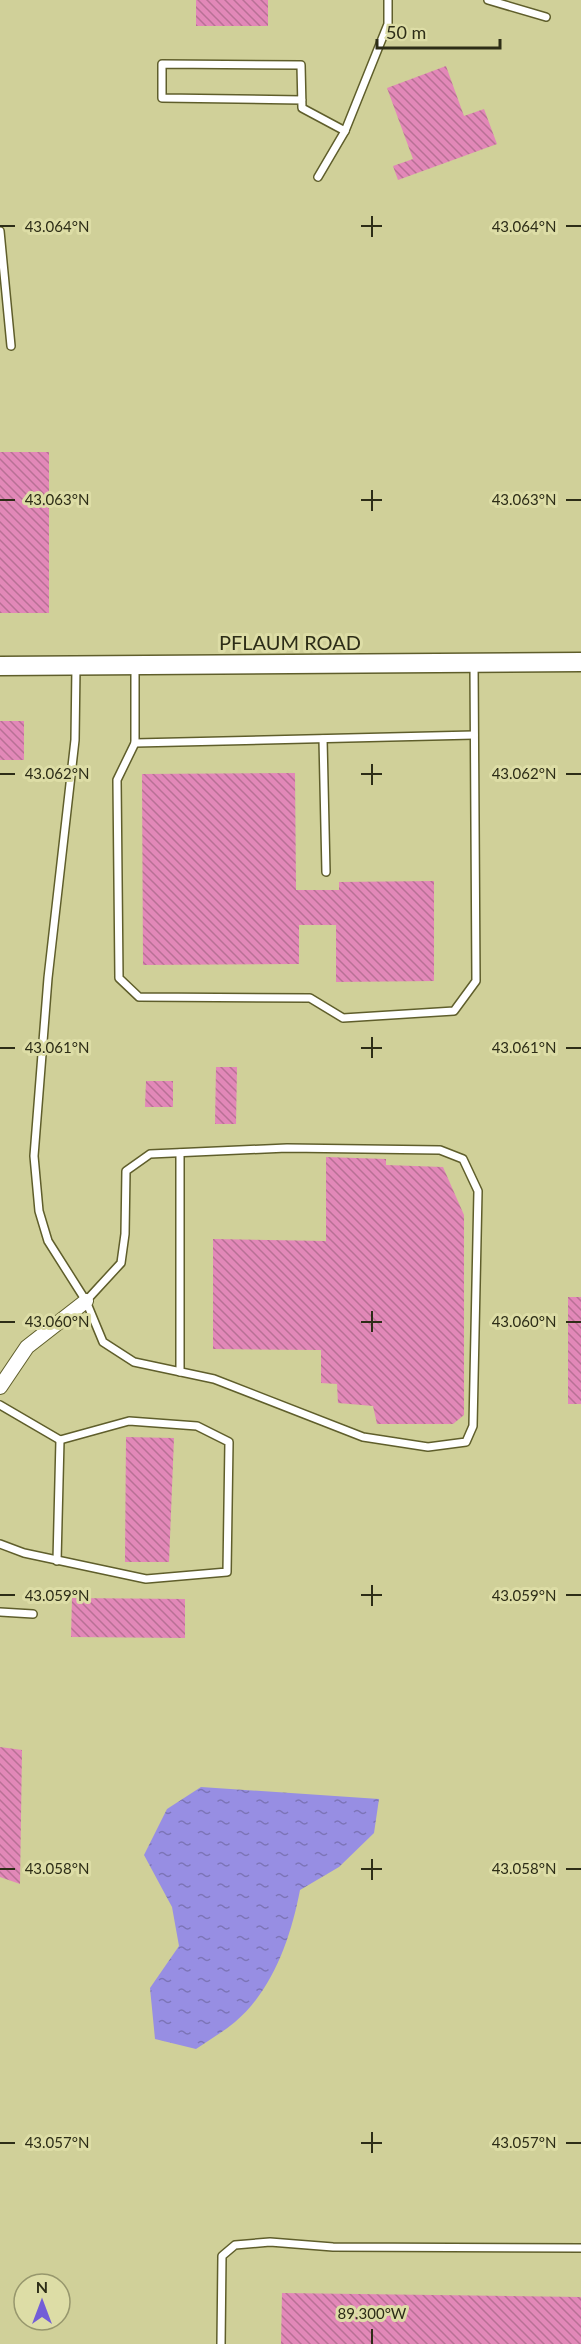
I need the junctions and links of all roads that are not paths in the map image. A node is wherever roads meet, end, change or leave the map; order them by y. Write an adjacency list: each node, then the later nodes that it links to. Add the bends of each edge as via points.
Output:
1 (388, 0): 5 (lane, via 388,24)
2 (488, 0): 3 (lane)
3 (546, 17)
4 (302, 100): 4 (lane, via 302,65 162,64 162,98); 5 (lane, via 302,108)
5 (345, 131): 6 (lane)
6 (318, 177)
7 (0, 231): 8 (lane)
8 (11, 346)
9 (581, 662): 10 (street, PFLAUM ROAD)
10 (474, 663): 11 (street, PFLAUM ROAD); 14 (lane)
11 (135, 665): 13 (street, PFLAUM ROAD); 16 (lane)
12 (0, 666): 13 (street, PFLAUM ROAD)
13 (76, 666): 19 (lane, via 75,740 48,978 34,1156 39,1211 48,1241)
14 (474, 735): 15 (lane); 16 (lane, via 476,981 454,1011 343,1018 310,998 140,997 119,978 117,780)
15 (323, 739): 16 (lane); 17 (lane)
16 (135, 743)
17 (326, 872)
18 (180, 1153): 19 (lane, via 150,1154 126,1171 121,1263); 20 (lane); 20 (lane, via 287,1148 440,1150 463,1159 478,1191 473,1426 466,1442 428,1447 363,1437 268,1397)
19 (86, 1301): 20 (lane, via 103,1342 134,1362); 21 (street, via 27,1347)
20 (180, 1372)
21 (0, 1388)
22 (0, 1406): 23 (lane)
23 (60, 1440): 25 (lane); 25 (lane, via 129,1421 197,1426 229,1442 227,1572 146,1579)
24 (0, 1544): 25 (lane)
25 (57, 1560)
26 (0, 1612): 27 (lane)
27 (33, 1614)
28 (581, 2248): 29 (lane, via 333,2247 270,2242 235,2246 222,2256)
29 (221, 2344)

